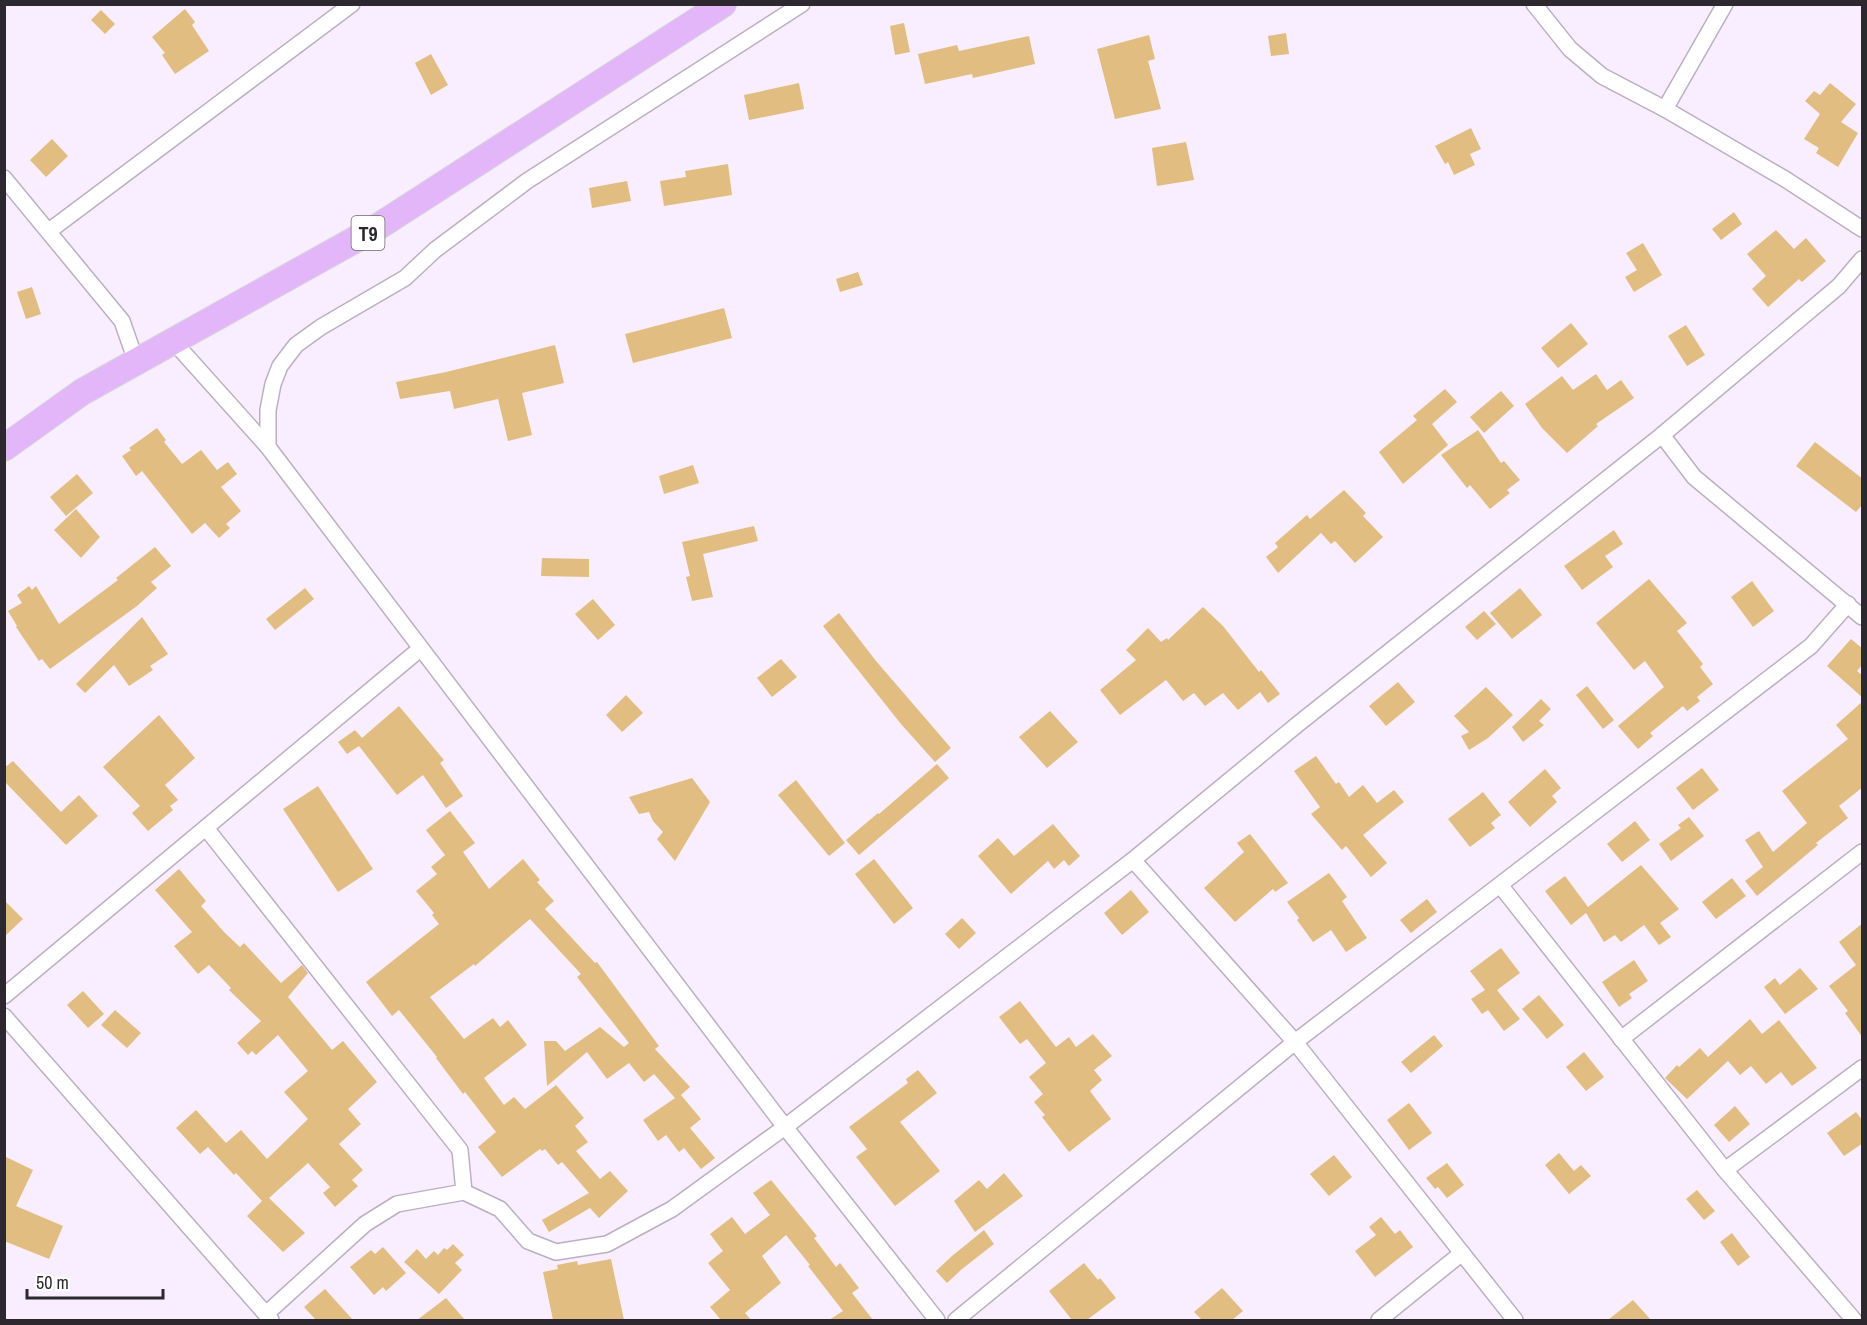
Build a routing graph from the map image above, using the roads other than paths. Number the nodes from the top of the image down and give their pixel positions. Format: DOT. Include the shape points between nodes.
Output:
graph roads {
  1 [pos="352,4"];
  2 [pos="723,4"];
  3 [pos="802,4"];
  4 [pos="1534,4"];
  5 [pos="1725,4"];
  6 [pos="1665,110"];
  7 [pos="4,178"];
  8 [pos="1863,229"];
  9 [pos="48,231"];
  10 [pos="1863,260"];
  11 [pos="173,340"];
  12 [pos="136,361"];
  13 [pos="1662,435"];
  14 [pos="267,447"];
  15 [pos="4,448"];
  16 [pos="1848,604"];
  17 [pos="1863,617"];
  18 [pos="420,649"];
  19 [pos="206,828"];
  20 [pos="1863,852"];
  21 [pos="1133,860"];
  22 [pos="1500,885"];
  23 [pos="4,996"];
  24 [pos="4,1016"];
  25 [pos="1621,1039"];
  26 [pos="1295,1042"];
  27 [pos="1863,1068"];
  28 [pos="785,1127"];
  29 [pos="1725,1170"];
  30 [pos="464,1192"];
  31 [pos="1462,1253"];
  32 [pos="268,1317"];
  33 [pos="937,1320"];
  34 [pos="956,1320"];
  35 [pos="1379,1320"];
  36 [pos="1515,1320"];
  37 [pos="1854,1320"];
  1 -- 9 [label="street"];
  2 -- 11 [label="highway, T9" via="376,228"];
  3 -- 14 [label="street" via="527,181 435,250 405,278 296,345 280,366 273,384"];
  4 -- 6 [label="street" via="1570,49 1602,76"];
  5 -- 6 [label="street"];
  6 -- 8 [label="street"];
  7 -- 9 [label="street"];
  9 -- 12 [label="street" via="122,321"];
  10 -- 13 [label="street" via="1839,286"];
  11 -- 12 [label="highway, T9"];
  11 -- 14 [label="street"];
  12 -- 15 [label="highway, T9" via="81,392"];
  13 -- 16 [label="street" via="1694,477"];
  13 -- 21 [label="street"];
  14 -- 18 [label="street"];
  16 -- 17 [label="street"];
  16 -- 22 [label="street" via="1811,646"];
  18 -- 19 [label="street"];
  18 -- 28 [label="street"];
  19 -- 23 [label="street"];
  19 -- 30 [label="street" via="460,1150"];
  20 -- 25 [label="street"];
  21 -- 26 [label="street"];
  21 -- 28 [label="street"];
  22 -- 25 [label="street"];
  22 -- 26 [label="street"];
  24 -- 32 [label="street"];
  25 -- 29 [label="street"];
  26 -- 31 [label="street"];
  26 -- 34 [label="street"];
  27 -- 29 [label="street"];
  28 -- 30 [label="street" via="672,1209 607,1244 556,1252 528,1241 500,1209"];
  28 -- 33 [label="street"];
  29 -- 37 [label="street"];
  30 -- 32 [label="street" via="397,1204 365,1224"];
  31 -- 35 [label="street"];
  31 -- 36 [label="street"];
}
